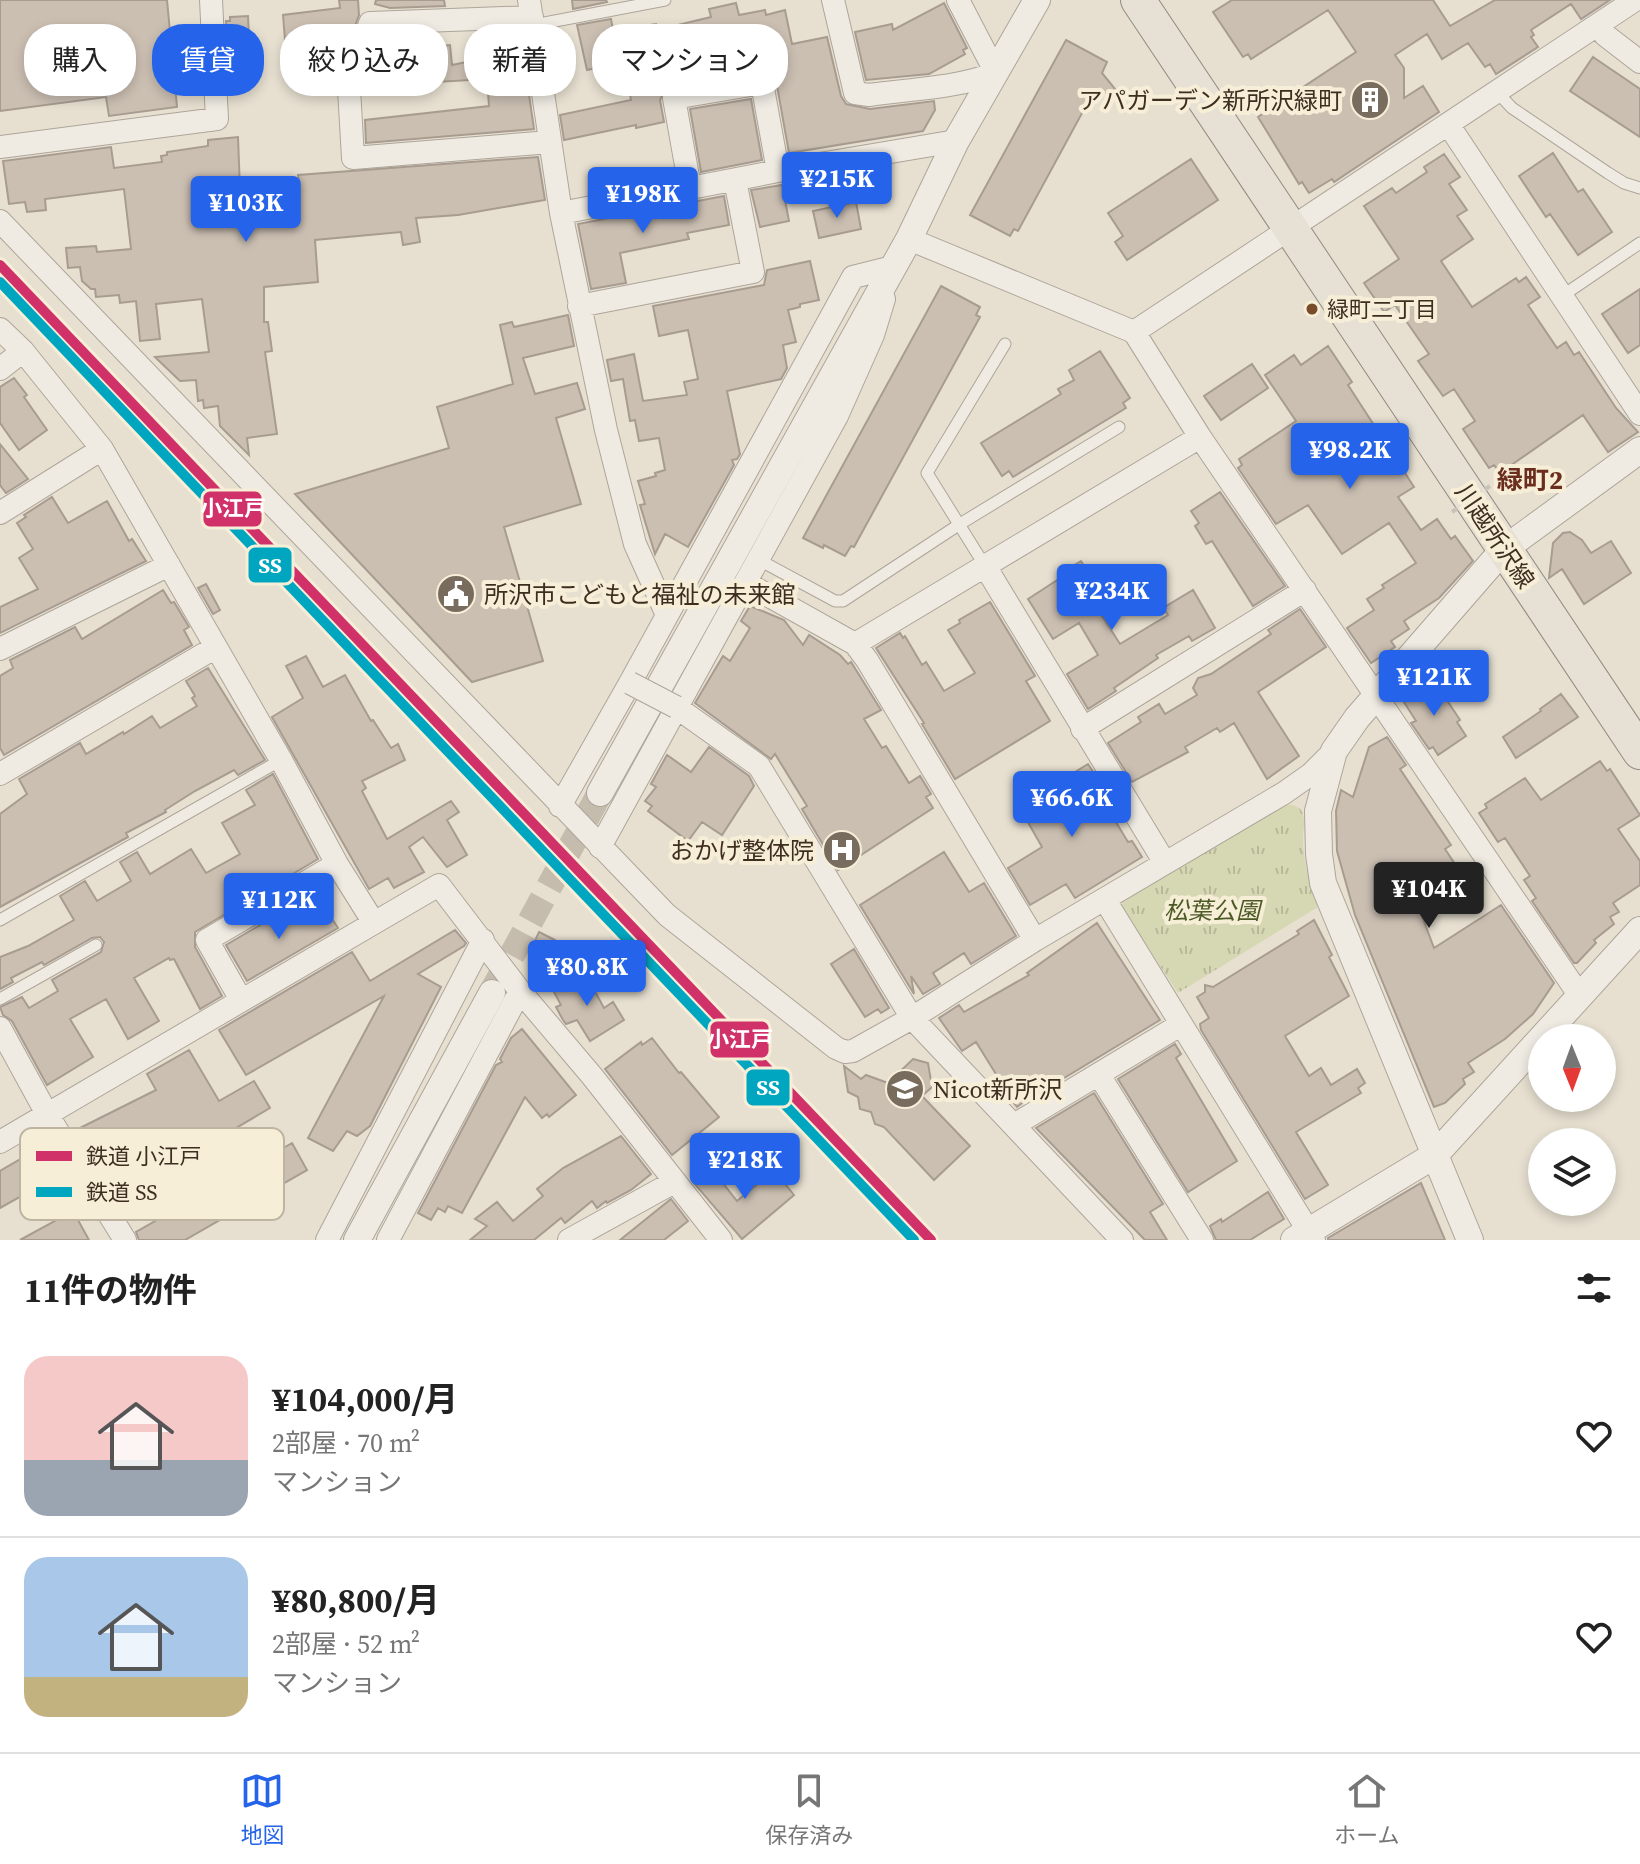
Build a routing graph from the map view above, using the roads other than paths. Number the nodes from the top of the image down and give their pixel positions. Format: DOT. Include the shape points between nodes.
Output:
graph roads {
  1 [pos="211,0"];
  2 [pos="665,0"];
  3 [pos="833,0"];
  4 [pos="958,0"];
  5 [pos="1037,0"];
  6 [pos="1138,0"];
  7 [pos="1635,0"];
  8 [pos="531,14"];
  9 [pos="1597,25"];
  10 [pos="1640,62"];
  11 [pos="996,73"];
  12 [pos="1497,92"];
  13 [pos="1448,124"];
  14 [pos="956,141"];
  15 [pos="550,142"];
  16 [pos="0,147"];
  17 [pos="778,171"];
  18 [pos="735,180"];
  19 [pos="690,188"];
  20 [pos="1640,188"];
  21 [pos="561,213"];
  22 [pos="0,221"];
  23 [pos="1291,229"];
  24 [pos="909,239"];
  25 [pos="1640,243"];
  26 [pos="893,267"];
  27 [pos="1562,296"];
  28 [pos="579,306"];
  29 [pos="0,329"];
  30 [pos="1134,332"];
  31 [pos="1005,344"];
  32 [pos="23,351"];
  33 [pos="0,369"];
  34 [pos="1640,414"];
  35 [pos="1119,427"];
  36 [pos="1200,437"];
  37 [pos="102,449"];
  38 [pos="1640,450"];
  39 [pos="0,513"];
  40 [pos="960,524"];
  41 [pos="1503,550"];
  42 [pos="759,560"];
  43 [pos="169,565"];
  44 [pos="985,566"];
  45 [pos="746,583"];
  46 [pos="1305,590"];
  47 [pos="667,615"];
  48 [pos="855,644"];
  49 [pos="216,647"];
  50 [pos="0,649"];
  51 [pos="630,683"];
  52 [pos="1376,694"];
  53 [pos="676,707"];
  54 [pos="1082,729"];
  55 [pos="1334,751"];
  56 [pos="1640,752"];
  57 [pos="281,760"];
  58 [pos="0,774"];
  59 [pos="600,793"];
  60 [pos="560,806"];
  61 [pos="600,847"];
  62 [pos="1165,863"];
  63 [pos="337,864"];
  64 [pos="1105,900"];
  65 [pos="0,920"];
  66 [pos="374,923"];
  67 [pos="1640,930"];
  68 [pos="483,940"];
  69 [pos="1035,940"];
  70 [pos="96,945"];
  71 [pos="520,991"];
  72 [pos="492,993"];
  73 [pos="1580,996"];
  74 [pos="0,999"];
  75 [pos="241,1000"];
  76 [pos="912,1018"];
  77 [pos="1180,1025"];
  78 [pos="4,1043"];
  79 [pos="1099,1075"];
  80 [pos="47,1114"];
  81 [pos="1014,1125"];
  82 [pos="24,1128"];
  83 [pos="56,1128"];
  84 [pos="20,1130"];
  85 [pos="0,1142"];
  86 [pos="1435,1155"];
  87 [pos="674,1182"];
  88 [pos="113,1220"];
  89 [pos="1305,1237"];
  90 [pos="125,1240"];
  91 [pos="327,1240"];
  92 [pos="357,1240"];
  93 [pos="388,1240"];
  94 [pos="569,1240"];
  95 [pos="721,1240"];
  96 [pos="1122,1240"];
  97 [pos="1202,1240"];
  98 [pos="1470,1240"];
  1 -- 16 [label="street" via="217,119"];
  2 -- 8 [label="lane"];
  3 -- 11 [label="street" via="855,93 968,83"];
  4 -- 11 [label="street"];
  5 -- 11 [label="street"];
  6 -- 23 [label="main road, 川越所沢線"];
  7 -- 9 [label="street"];
  8 -- 15 [label="street"];
  8 -- 15 [label="street" via="370,23 349,89 353,158"];
  9 -- 10 [label="street"];
  9 -- 12 [label="street"];
  11 -- 14 [label="street"];
  12 -- 13 [label="street"];
  12 -- 20 [label="lane" via="1512,108 1608,173"];
  13 -- 23 [label="street"];
  13 -- 27 [label="street"];
  14 -- 17 [label="street"];
  14 -- 24 [label="street"];
  15 -- 21 [label="street"];
  17 -- 18 [label="street"];
  17 -- 19 [label="street" via="762,83 674,98"];
  18 -- 19 [label="street"];
  18 -- 28 [label="street" via="753,272"];
  19 -- 21 [label="street"];
  21 -- 28 [label="street"];
  22 -- 60 [label="street"];
  23 -- 30 [label="street"];
  23 -- 41 [label="main road, 川越所沢線"];
  24 -- 26 [label="street"];
  24 -- 30 [label="street"];
  25 -- 27 [label="lane"];
  26 -- 42 [label="street" via="873,335 837,416"];
  26 -- 47 [label="street" via="853,277"];
  26 -- 59 [label="street"];
  27 -- 34 [label="street"];
  28 -- 47 [label="street" via="626,516"];
  29 -- 32 [label="street"];
  30 -- 36 [label="street"];
  31 -- 40 [label="lane" via="927,473"];
  32 -- 33 [label="street"];
  32 -- 37 [label="street"];
  35 -- 40 [label="lane"];
  36 -- 44 [label="street"];
  36 -- 46 [label="street"];
  37 -- 39 [label="street"];
  37 -- 43 [label="street"];
  38 -- 41 [label="street"];
  40 -- 42 [label="lane" via="843,601"];
  40 -- 44 [label="lane"];
  41 -- 52 [label="street"];
  41 -- 56 [label="main road, 川越所沢線"];
  42 -- 45 [label="street"];
  43 -- 49 [label="street"];
  43 -- 50 [label="street"];
  44 -- 48 [label="street"];
  44 -- 54 [label="street"];
  45 -- 48 [label="street"];
  45 -- 53 [label="street"];
  46 -- 52 [label="street"];
  46 -- 54 [label="street"];
  47 -- 51 [label="street"];
  48 -- 69 [label="street"];
  49 -- 57 [label="street"];
  49 -- 58 [label="street"];
  51 -- 53 [label="street, bridge"];
  51 -- 60 [label="street"];
  52 -- 55 [label="street"];
  52 -- 73 [label="street"];
  53 -- 61 [label="street"];
  53 -- 76 [label="street" via="759,766"];
  54 -- 62 [label="street"];
  55 -- 62 [label="street" via="1284,793"];
  55 -- 86 [label="street" via="1318,811 1320,870"];
  57 -- 63 [label="street"];
  57 -- 65 [label="lane"];
  60 -- 61 [label="street"];
  61 -- 76 [label="street" via="667,915 836,1048 853,1051"];
  62 -- 64 [label="street"];
  63 -- 66 [label="street"];
  63 -- 75 [label="street" via="207,940"];
  64 -- 69 [label="street"];
  64 -- 77 [label="street"];
  66 -- 68 [label="street" via="439,885"];
  66 -- 75 [label="street"];
  67 -- 73 [label="street"];
  68 -- 71 [label="street"];
  68 -- 91 [label="street"];
  69 -- 76 [label="street"];
  70 -- 74 [label="lane"];
  71 -- 87 [label="street"];
  71 -- 93 [label="street"];
  72 -- 92 [label="street"];
  73 -- 86 [label="street"];
  75 -- 80 [label="street"];
  76 -- 81 [label="street"];
  77 -- 79 [label="street"];
  77 -- 89 [label="street"];
  78 -- 80 [label="street"];
  79 -- 81 [label="street"];
  79 -- 97 [label="street"];
  80 -- 82 [label="street"];
  80 -- 83 [label="street"];
  81 -- 96 [label="street"];
  84 -- 85 [label="street"];
  86 -- 89 [label="street"];
  86 -- 98 [label="street"];
  87 -- 94 [label="street"];
  87 -- 95 [label="street"];
  88 -- 90 [label="street"];
}
